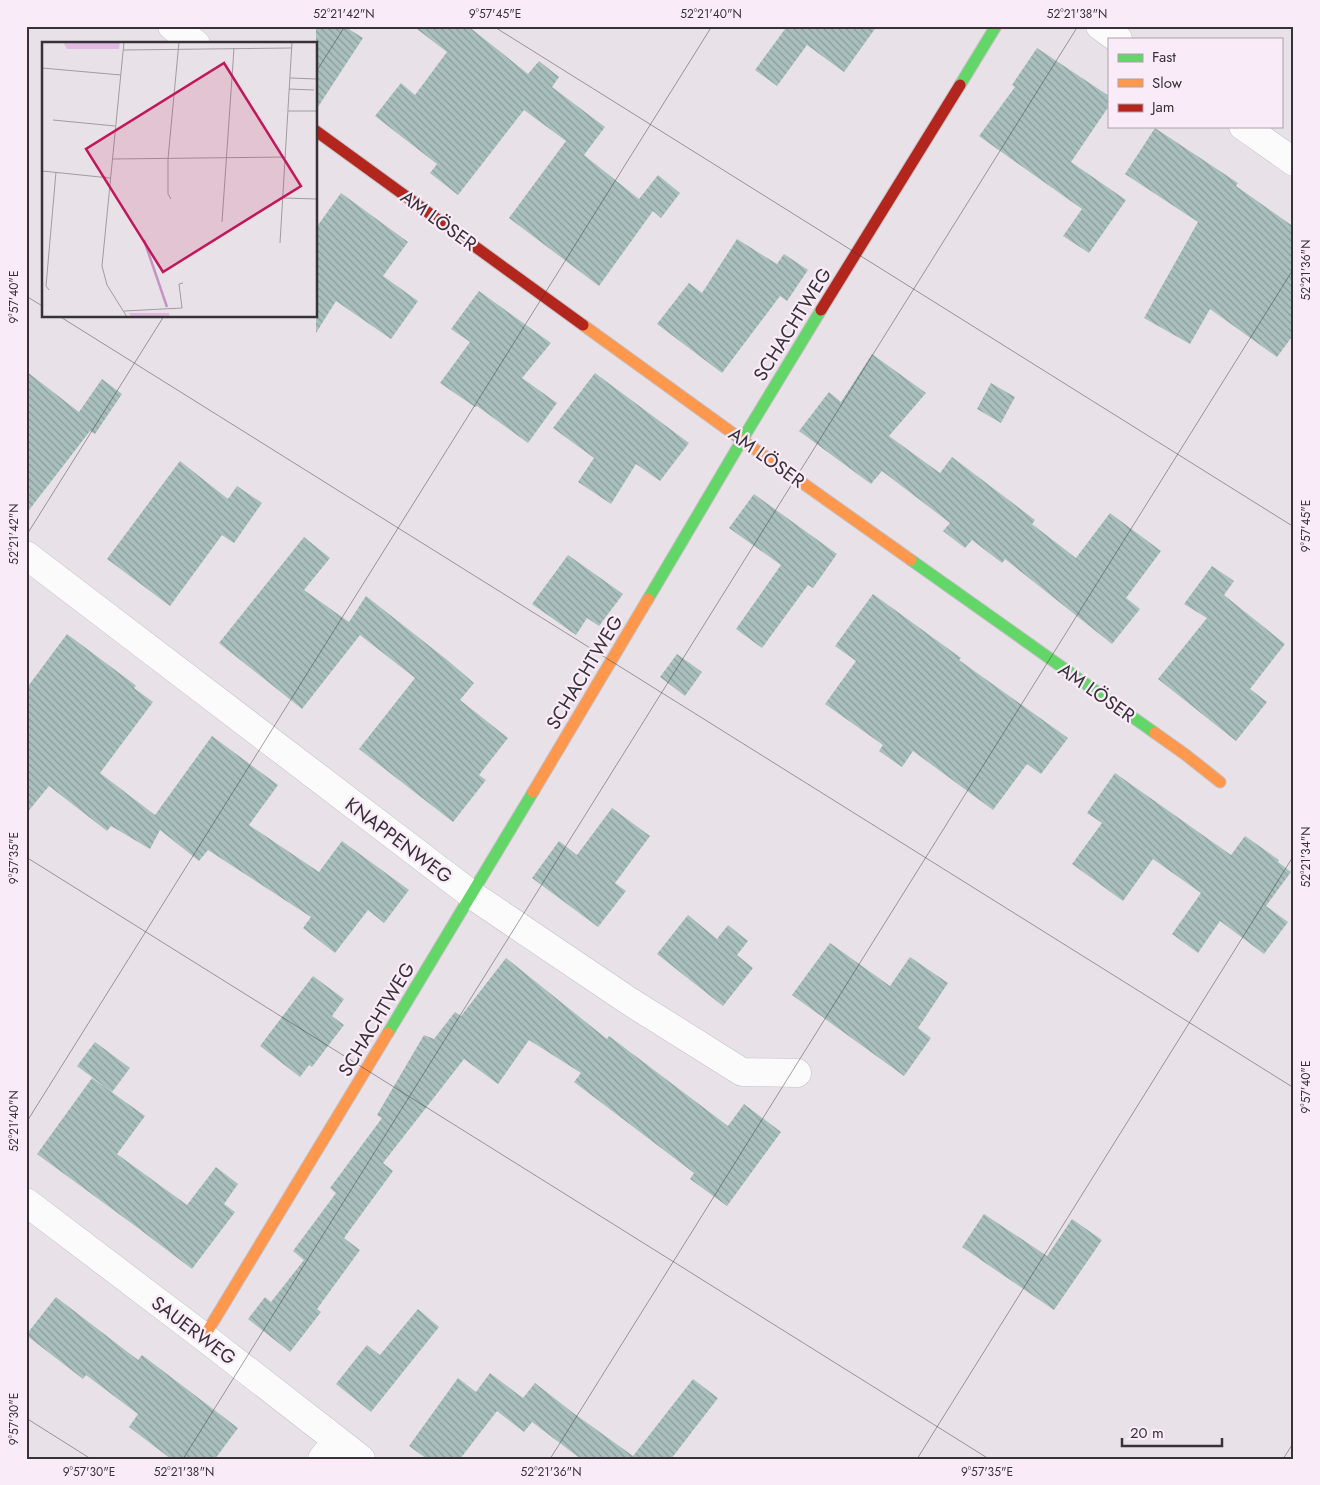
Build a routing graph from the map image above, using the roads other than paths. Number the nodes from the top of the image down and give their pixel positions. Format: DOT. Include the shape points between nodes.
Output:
graph roads {
  1 [pos="172,26"];
  2 [pos="996,26"];
  3 [pos="1100,26"];
  4 [pos="1117,38"];
  5 [pos="193,42"];
  6 [pos="1246,128"];
  7 [pos="318,132"];
  8 [pos="1294,162"];
  9 [pos="742,440"];
  10 [pos="26,555"];
  11 [pos="1220,782"];
  12 [pos="472,895"];
  13 [pos="797,1073"];
  14 [pos="26,1202"];
  15 [pos="204,1337"];
  16 [pos="329,1449"];
  17 [pos="361,1459"];
  1 -- 5 [label="street"];
  2 -- 9 [label="street, SCHACHTWEG"];
  3 -- 4 [label="street"];
  6 -- 8 [label="street"];
  7 -- 9 [label="street, AM LÖSER"];
  9 -- 11 [label="street, AM LÖSER"];
  9 -- 12 [label="street, SCHACHTWEG"];
  10 -- 12 [label="street, KNAPPENWEG"];
  12 -- 13 [label="street, KNAPPENWEG" via="629,1001 742,1072"];
  12 -- 15 [label="street, SCHACHTWEG"];
  14 -- 15 [label="street, SAUERWEG"];
  15 -- 16 [label="street, SAUERWEG"];
  16 -- 17 [label="street, SAUERWEG"];
}
